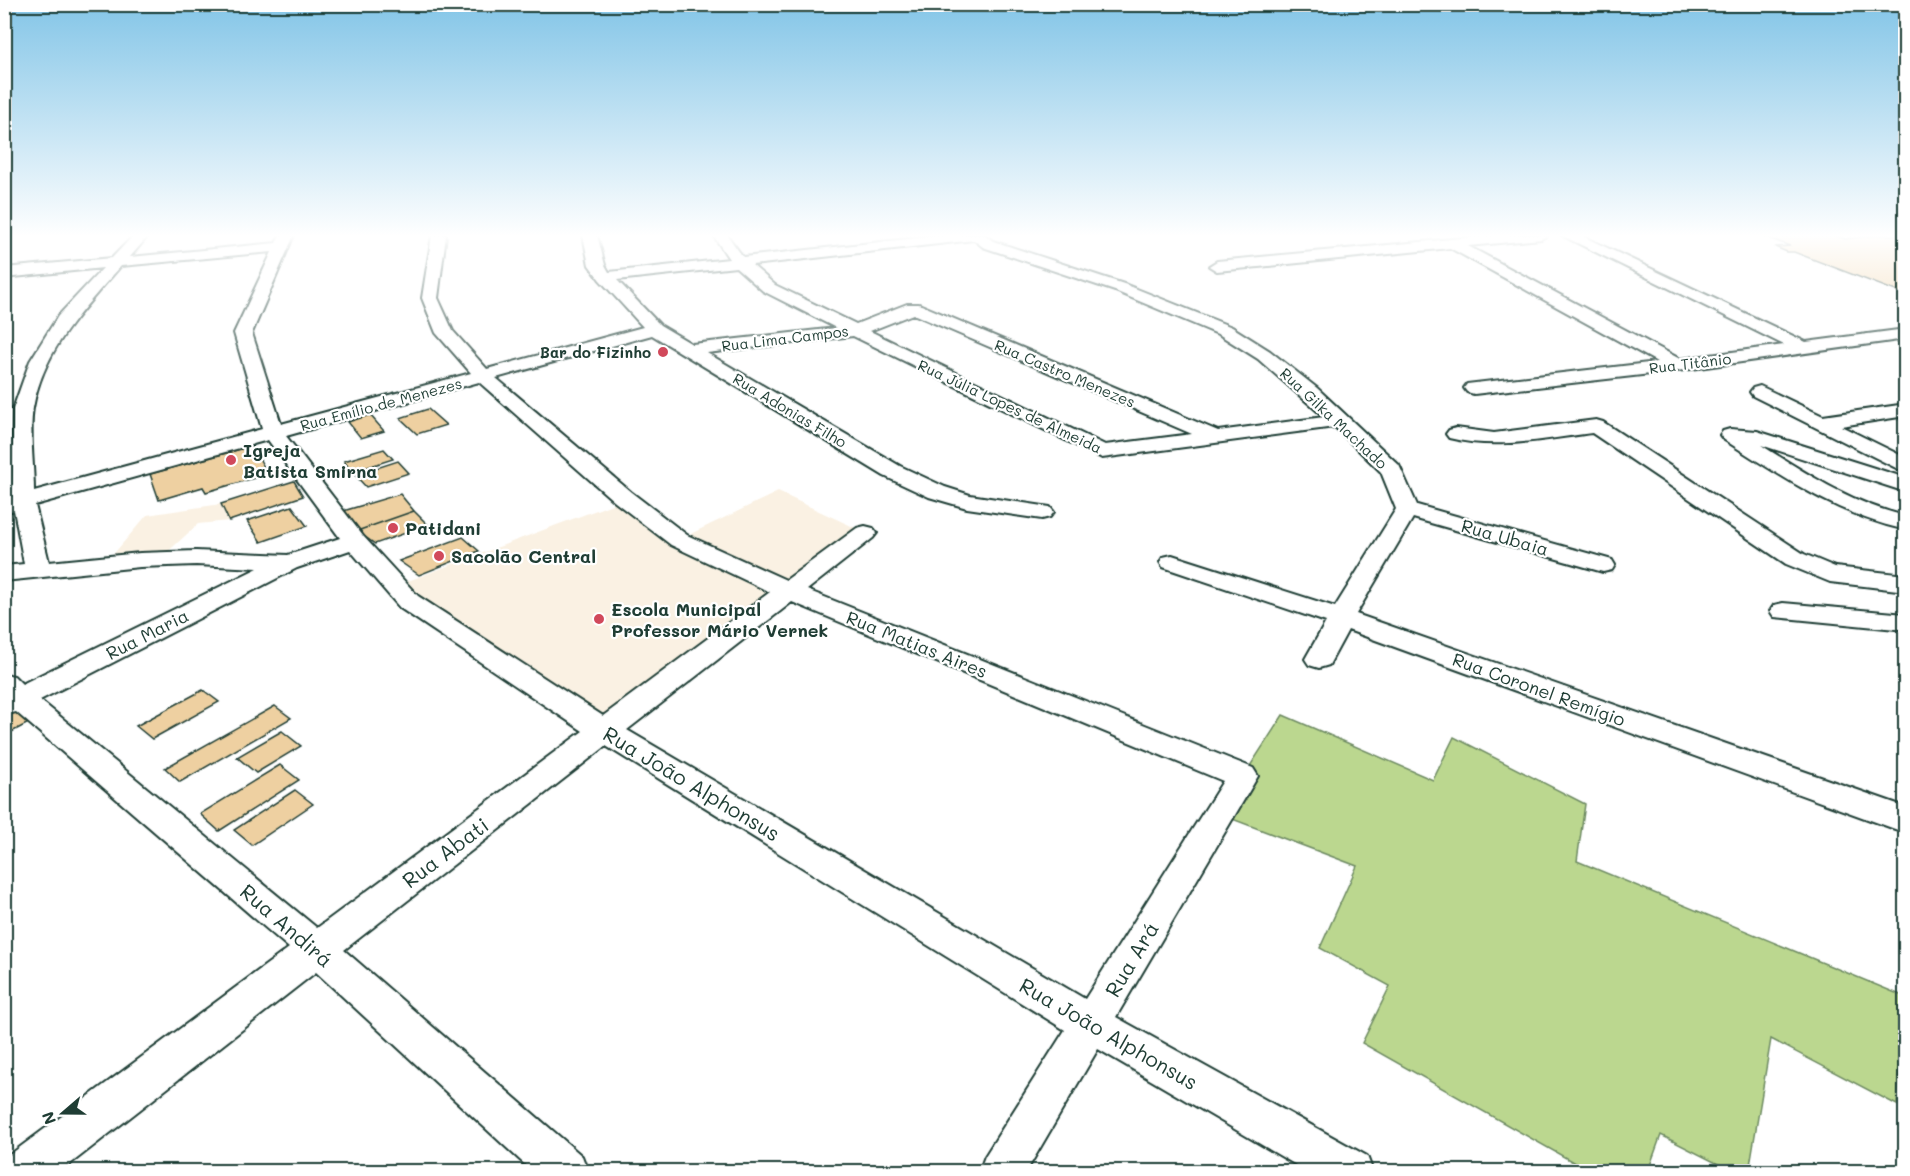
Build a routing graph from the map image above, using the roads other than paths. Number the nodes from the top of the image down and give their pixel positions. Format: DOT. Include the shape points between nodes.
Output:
graph roads {
  1 [pos="93,290"];
  2 [pos="262,290"];
  3 [pos="431,290"];
  4 [pos="617,290"];
  5 [pos="774,290"];
  6 [pos="1126,290"];
  7 [pos="1538,290"];
  8 [pos="1683,290"];
  9 [pos="914,309"];
  10 [pos="654,329"];
  11 [pos="854,331"];
  12 [pos="1905,334"];
  13 [pos="1804,348"];
  14 [pos="690,350"];
  15 [pos="1677,365"];
  16 [pos="484,377"];
  17 [pos="1473,388"];
  18 [pos="1760,392"];
  19 [pos="1905,410"];
  20 [pos="1338,421"];
  21 [pos="1819,423"];
  22 [pos="273,433"];
  23 [pos="1456,434"];
  24 [pos="1216,437"];
  25 [pos="1905,467"];
  26 [pos="1905,485"];
  27 [pos="14,504"];
  28 [pos="1407,509"];
  29 [pos="1042,512"];
  30 [pos="1905,523"];
  31 [pos="865,533"];
  32 [pos="356,540"];
  33 [pos="290,562"];
  34 [pos="1172,562"];
  35 [pos="1603,565"];
  36 [pos="38,570"];
  37 [pos="4,574"];
  38 [pos="1905,583"];
  39 [pos="788,591"];
  40 [pos="1783,611"];
  41 [pos="1341,618"];
  42 [pos="1905,622"];
  43 [pos="1319,659"];
  44 [pos="9,696"];
  45 [pos="605,731"];
  46 [pos="1242,776"];
  47 [pos="1905,820"];
  48 [pos="316,949"];
  49 [pos="1091,1024"];
  50 [pos="24,1172"];
  51 [pos="566,1172"];
  52 [pos="1001,1172"];
  53 [pos="1351,1172"];
  1 -- 27 [label="street" via="64,320 39,361 23,410"];
  2 -- 22 [label="street, Rua João Alphonsus" via="243,333"];
  3 -- 16 [label="street, Rua Matias Aires" via="430,298 445,333"];
  4 -- 10 [label="street, Rua Adonias Filho"];
  5 -- 11 [label="street, Rua Júlia Lopes de Almeida"];
  6 -- 20 [label="street, Rua Gilka Machado" via="1226,331 1274,362"];
  7 -- 15 [label="street"];
  8 -- 13 [label="street"];
  9 -- 11 [label="street, Rua Lima Campos"];
  9 -- 24 [label="street, Rua Castro Menezes"];
  10 -- 14 [label="street, Rua Adonias Filho"];
  10 -- 16 [label="street, Rua Emílio de Menezes"];
  11 -- 14 [label="street, Rua Lima Campos"];
  11 -- 24 [label="street, Rua Júlia Lopes de Almeida" via="1102,452"];
  12 -- 13 [label="street, Rua Titânio"];
  13 -- 15 [label="street, Rua Titânio"];
  14 -- 29 [label="street, Rua Adonias Filho" via="892,471 937,492 967,501"];
  15 -- 17 [label="street, Rua Titânio"];
  16 -- 22 [label="street, Rua Emílio de Menezes"];
  16 -- 39 [label="street, Rua Matias Aires" via="679,540"];
  18 -- 21 [label="street"];
  19 -- 21 [label="street"];
  20 -- 24 [label="street, Rua Júlia Lopes de Almeida"];
  20 -- 28 [label="street, Rua Gilka Machado" via="1391,470"];
  21 -- 25 [label="street"];
  22 -- 27 [label="street, Rua Emílio de Menezes"];
  22 -- 32 [label="street, Rua João Alphonsus"];
  23 -- 38 [label="street" via="1494,439 1596,426 1795,559 1830,574"];
  26 -- 30 [label="street" via="1750,435 1730,435 1840,501 1885,520"];
  27 -- 36 [label="street"];
  28 -- 35 [label="street, Rua Ubaia"];
  28 -- 41 [label="street"];
  31 -- 39 [label="street, Rua Abati"];
  32 -- 33 [label="street"];
  32 -- 45 [label="street, Rua João Alphonsus" via="409,602"];
  33 -- 36 [label="street" via="196,558"];
  33 -- 44 [label="street, Rua Maria"];
  34 -- 41 [label="street, Rua Coronel Remígio"];
  36 -- 37 [label="street"];
  39 -- 45 [label="street, Rua Abati"];
  39 -- 46 [label="street, Rua Matias Aires"];
  40 -- 42 [label="street"];
  41 -- 43 [label="street"];
  41 -- 47 [label="street, Rua Coronel Remígio"];
  44 -- 48 [label="street, Rua Andirá"];
  45 -- 48 [label="street, Rua Abati"];
  45 -- 49 [label="street, Rua João Alphonsus"];
  46 -- 49 [label="street, Rua Ará"];
  48 -- 50 [label="street, Rua Abati"];
  48 -- 51 [label="street, Rua Andirá"];
  49 -- 52 [label="street, Rua Ará"];
  49 -- 53 [label="street, Rua João Alphonsus"];
}
